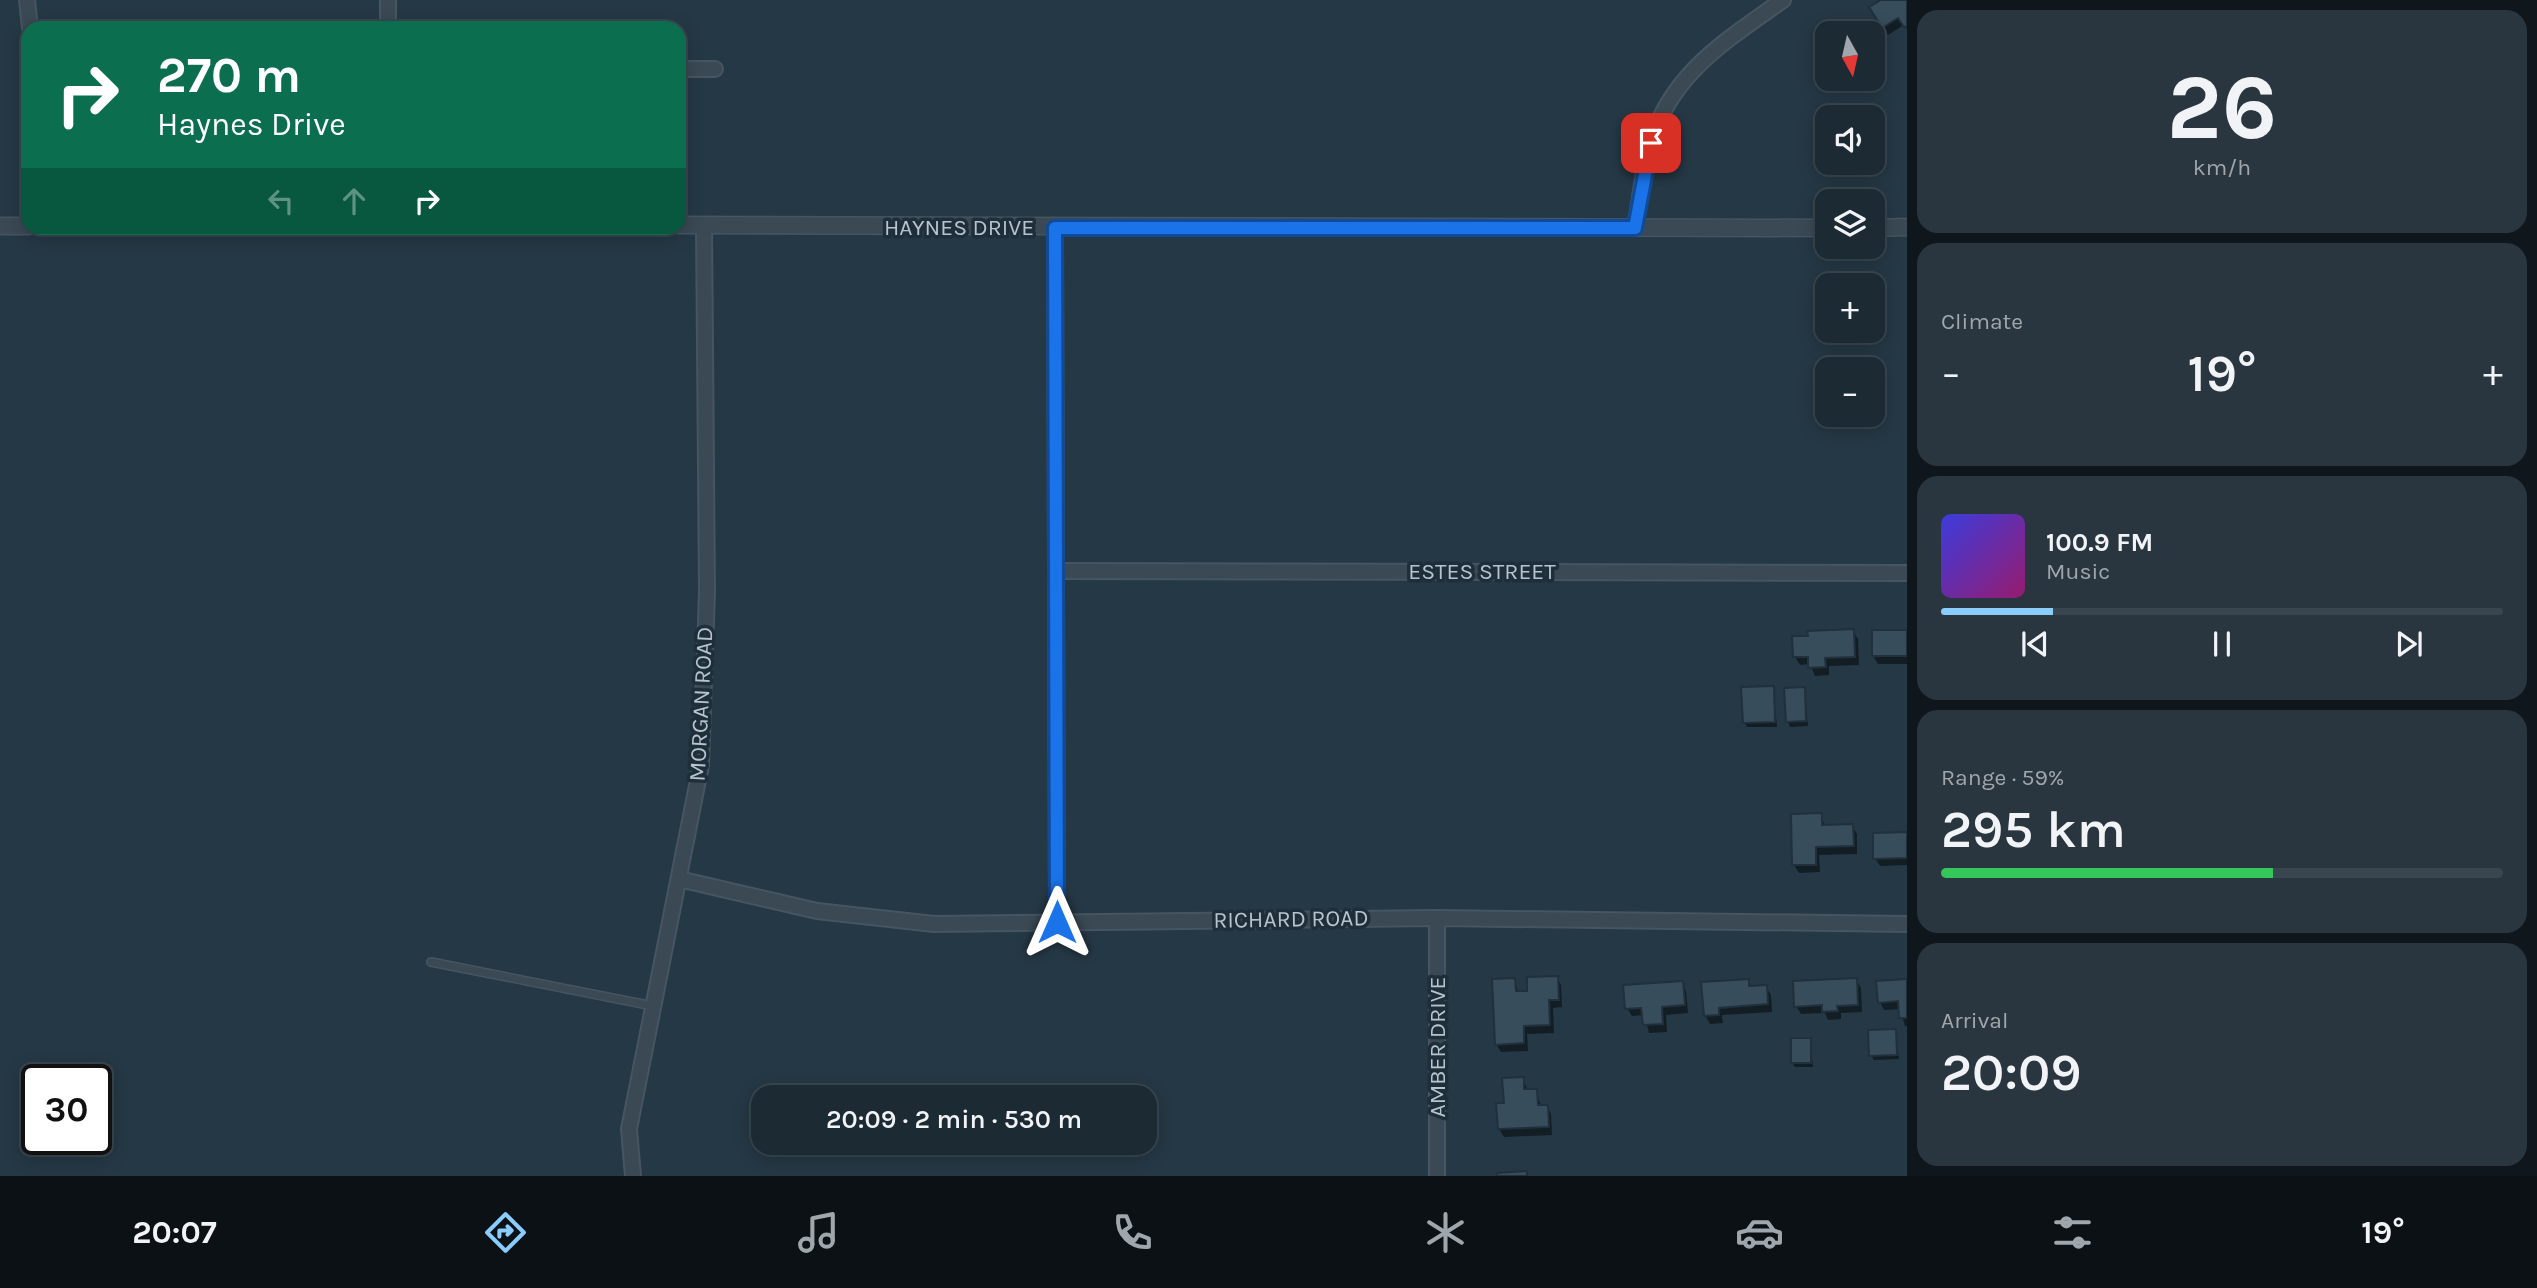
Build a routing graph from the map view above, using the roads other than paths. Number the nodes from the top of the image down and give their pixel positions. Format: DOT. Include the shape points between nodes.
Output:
graph roads {
  1 [pos="27,0"];
  2 [pos="388,0"];
  3 [pos="1783,0"];
  4 [pos="29,21"];
  5 [pos="388,21"];
  6 [pos="686,69"];
  7 [pos="715,69"];
  8 [pos="705,225"];
  9 [pos="0,226"];
  10 [pos="21,226"];
  11 [pos="686,226"];
  12 [pos="1055,228"];
  13 [pos="1635,228"];
  14 [pos="1815,228"];
  15 [pos="1885,228"];
  16 [pos="1907,228"];
  17 [pos="1056,571"];
  18 [pos="1907,573"];
  19 [pos="680,879"];
  20 [pos="1437,918"];
  21 [pos="1057,922"];
  22 [pos="1907,924"];
  23 [pos="431,962"];
  24 [pos="654,1006"];
  25 [pos="633,1176"];
  26 [pos="1437,1176"];
  1 -- 4 [label="street"];
  2 -- 5 [label="street"];
  3 -- 13 [label="street" via="1688,72 1664,107 1651,143"];
  6 -- 7 [label="street"];
  8 -- 11 [label="street, HAYNES DRIVE"];
  8 -- 12 [label="street, HAYNES DRIVE"];
  8 -- 19 [label="street, MORGAN ROAD" via="707,592 701,765"];
  9 -- 10 [label="street"];
  12 -- 13 [label="street, HAYNES DRIVE"];
  12 -- 17 [label="street"];
  13 -- 14 [label="street, HAYNES DRIVE"];
  15 -- 16 [label="street"];
  17 -- 18 [label="street, ESTES STREET"];
  17 -- 21 [label="street"];
  19 -- 21 [label="street, RICHARD ROAD" via="817,911 878,919 934,924"];
  19 -- 24 [label="street, MORGAN ROAD"];
  20 -- 21 [label="street, RICHARD ROAD"];
  20 -- 22 [label="street, RICHARD ROAD"];
  20 -- 26 [label="street, AMBER DRIVE"];
  23 -- 24 [label="lane"];
  24 -- 25 [label="street, MORGAN ROAD" via="629,1129"];
}
